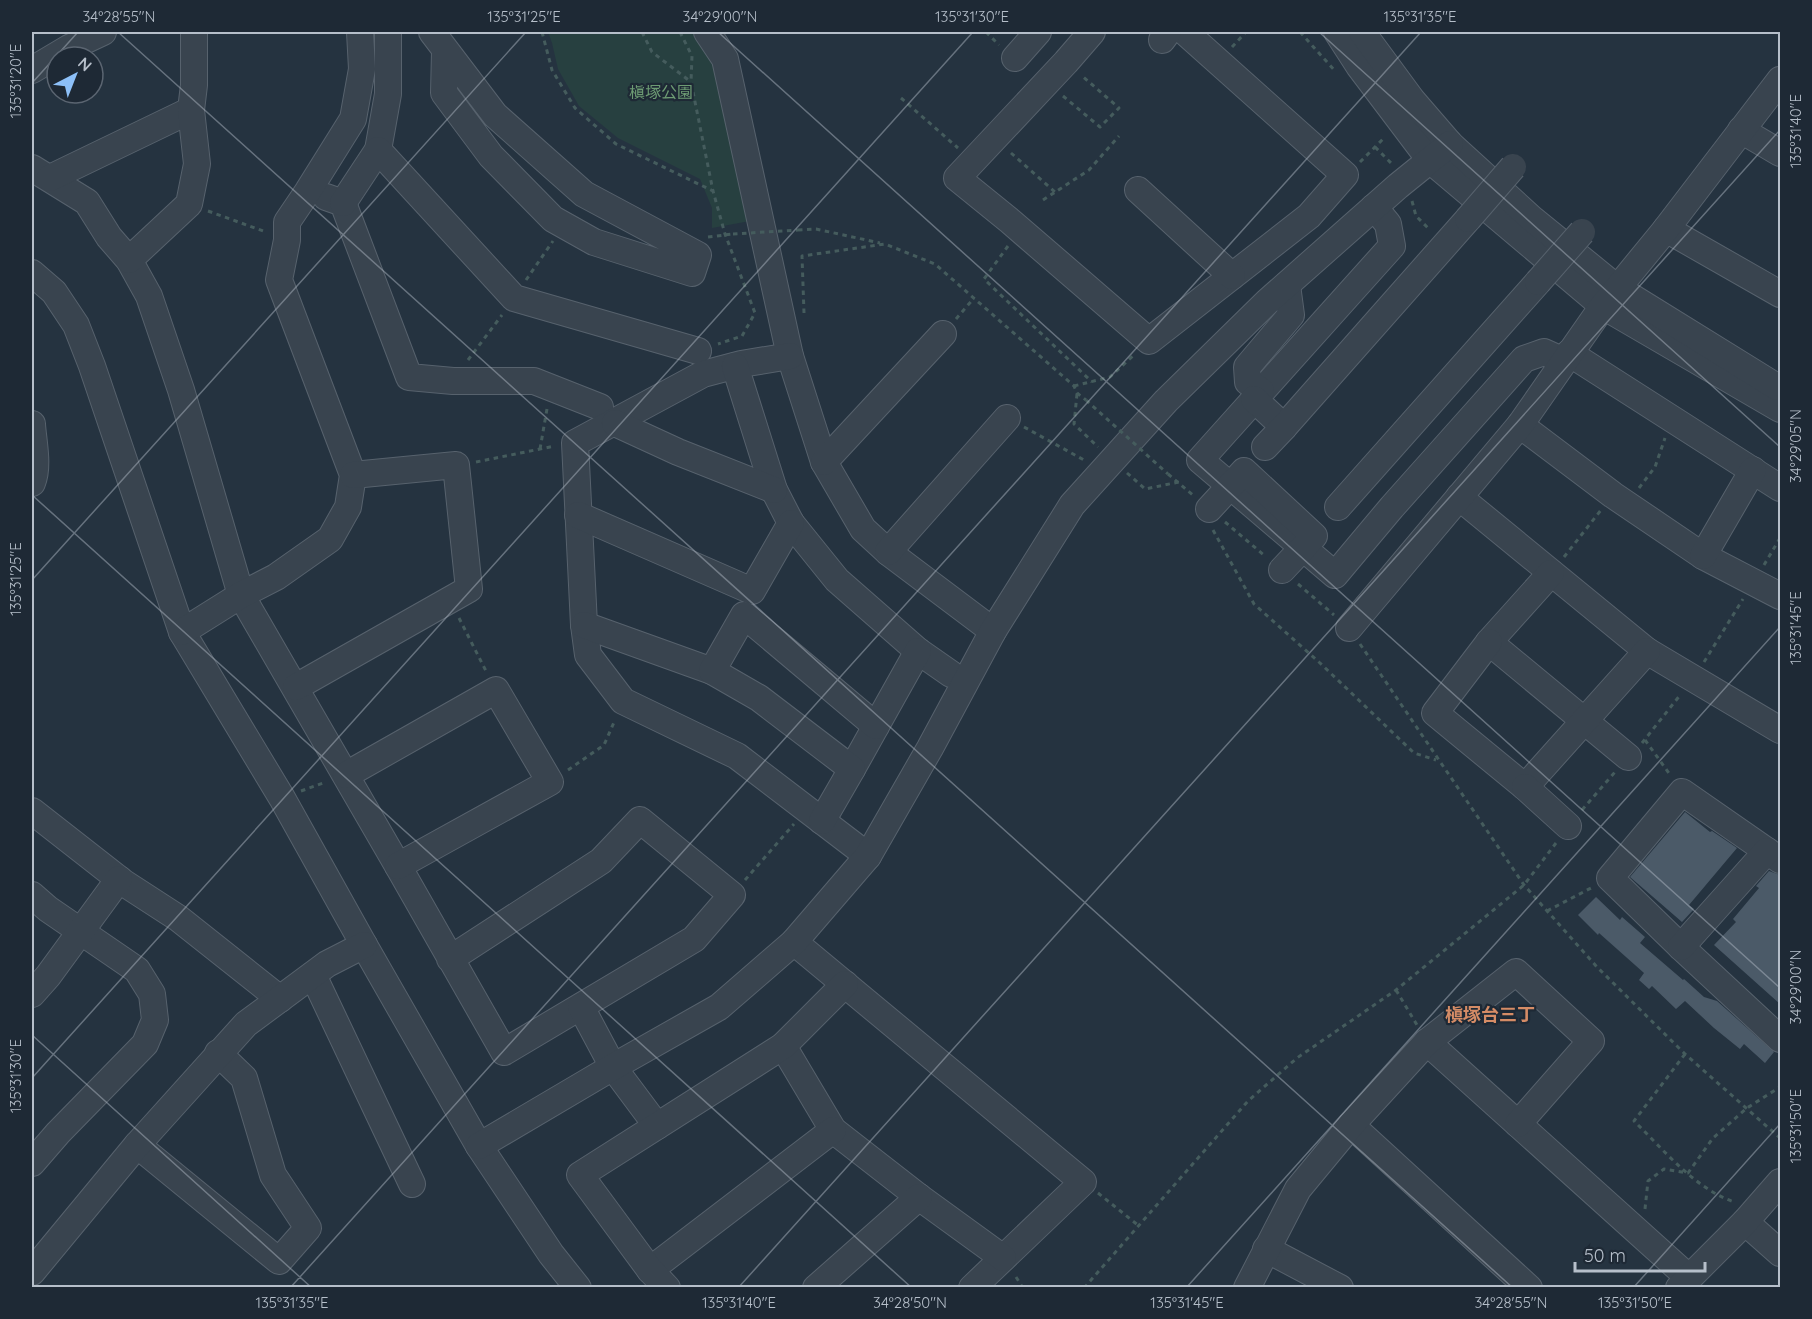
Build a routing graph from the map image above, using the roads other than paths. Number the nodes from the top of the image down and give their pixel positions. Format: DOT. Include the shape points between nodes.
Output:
graph roads {
  1 [pos="103,32"];
  2 [pos="194,32"];
  3 [pos="360,32"];
  4 [pos="388,32"];
  5 [pos="706,32"];
  6 [pos="1038,32"];
  7 [pos="1092,32"];
  8 [pos="1337,32"];
  9 [pos="1362,32"];
  10 [pos="1171,34"];
  11 [pos="438,41"];
  12 [pos="1015,58"];
  13 [pos="32,70"];
  14 [pos="1780,80"];
  15 [pos="191,110"];
  16 [pos="1741,130"];
  17 [pos="1450,144"];
  18 [pos="378,150"];
  19 [pos="1780,153"];
  20 [pos="1430,160"];
  21 [pos="1513,167"];
  22 [pos="41,173"];
  23 [pos="1138,190"];
  24 [pos="308,191"];
  25 [pos="342,203"];
  26 [pos="1374,207"];
  27 [pos="1666,229"];
  28 [pos="1582,232"];
  29 [pos="129,260"];
  30 [pos="32,273"];
  31 [pos="1232,276"];
  32 [pos="1287,285"];
  33 [pos="1780,294"];
  34 [pos="1610,297"];
  35 [pos="943,334"];
  36 [pos="698,351"];
  37 [pos="790,356"];
  38 [pos="1567,357"];
  39 [pos="735,366"];
  40 [pos="1780,389"];
  41 [pos="1257,395"];
  42 [pos="1780,409"];
  43 [pos="608,415"];
  44 [pos="1007,418"];
  45 [pos="32,424"];
  46 [pos="1520,425"];
  47 [pos="1284,427"];
  48 [pos="1265,447"];
  49 [pos="825,462"];
  50 [pos="1753,470"];
  51 [pos="353,475"];
  52 [pos="32,483"];
  53 [pos="1230,486"];
  54 [pos="1355,488"];
  55 [pos="1780,488"];
  56 [pos="774,490"];
  57 [pos="1459,497"];
  58 [pos="1338,507"];
  59 [pos="1211,510"];
  60 [pos="1389,512"];
  61 [pos="578,515"];
  62 [pos="792,523"];
  63 [pos="1425,537"];
  64 [pos="1303,548"];
  65 [pos="888,552"];
  66 [pos="1703,556"];
  67 [pos="1282,570"];
  68 [pos="1551,573"];
  69 [pos="752,591"];
  70 [pos="241,595"];
  71 [pos="1780,596"];
  72 [pos="744,615"];
  73 [pos="584,624"];
  74 [pos="1349,628"];
  75 [pos="993,631"];
  76 [pos="182,632"];
  77 [pos="1490,642"];
  78 [pos="918,651"];
  79 [pos="1647,651"];
  80 [pos="712,671"];
  81 [pos="951,674"];
  82 [pos="296,687"];
  83 [pos="1585,720"];
  84 [pos="876,726"];
  85 [pos="1780,730"];
  86 [pos="1637,748"];
  87 [pos="852,769"];
  88 [pos="346,775"];
  89 [pos="1525,787"];
  90 [pos="32,811"];
  91 [pos="814,816"];
  92 [pos="1568,826"];
  93 [pos="1774,855"];
  94 [pos="868,856"];
  95 [pos="398,866"];
  96 [pos="119,879"];
  97 [pos="32,895"];
  98 [pos="81,932"];
  99 [pos="794,942"];
  100 [pos="364,945"];
  101 [pos="1681,947"];
  102 [pos="450,959"];
  103 [pos="313,975"];
  104 [pos="845,984"];
  105 [pos="32,994"];
  106 [pos="280,999"];
  107 [pos="581,1007"];
  108 [pos="1777,1028"];
  109 [pos="1427,1042"];
  110 [pos="783,1046"];
  111 [pos="218,1053"];
  112 [pos="613,1067"];
  113 [pos="1518,1124"];
  114 [pos="1351,1125"];
  115 [pos="657,1126"];
  116 [pos="833,1130"];
  117 [pos="137,1145"];
  118 [pos="479,1146"];
  119 [pos="32,1163"];
  120 [pos="1780,1182"];
  121 [pos="412,1184"];
  122 [pos="919,1197"];
  123 [pos="1750,1216"];
  124 [pos="1266,1249"];
  125 [pos="1780,1253"];
  126 [pos="1003,1258"];
  127 [pos="32,1272"];
  128 [pos="658,1279"];
  129 [pos="1684,1282"];
  130 [pos="1525,1286"];
  131 [pos="578,1287"];
  132 [pos="816,1287"];
  133 [pos="972,1287"];
  134 [pos="1247,1287"];
  135 [pos="1340,1287"];
  1 -- 13 [label="street"];
  2 -- 15 [label="street"];
  3 -- 24 [label="street" via="362,69 353,119"];
  4 -- 18 [label="street" via="388,94"];
  5 -- 37 [label="street" via="725,59"];
  6 -- 12 [label="street"];
  7 -- 31 [label="street" via="957,178 1149,341"];
  8 -- 20 [label="street"];
  9 -- 17 [label="street"];
  10 -- 31 [label="street" via="1345,175 1309,216"];
  11 -- 11 [label="street" via="444,93 491,156 554,219 594,242 692,273 698,255 584,195 495,115"];
  14 -- 16 [label="street"];
  15 -- 22 [label="street"];
  15 -- 29 [label="street" via="197,164 189,204"];
  16 -- 19 [label="street"];
  16 -- 27 [label="street"];
  17 -- 20 [label="street"];
  17 -- 34 [label="street"];
  18 -- 25 [label="street"];
  18 -- 36 [label="street" via="514,298"];
  20 -- 26 [label="street"];
  20 -- 34 [label="street"];
  21 -- 47 [label="street, bridge" via="1468,219 1427,252"];
  22 -- 29 [label="street" via="87,202"];
  23 -- 31 [label="street"];
  24 -- 25 [label="street"];
  24 -- 51 [label="street" via="286,222 287,240 279,280"];
  25 -- 43 [label="street" via="409,377 534,381"];
  26 -- 32 [label="street"];
  26 -- 41 [label="street" via="1388,224 1392,246"];
  27 -- 33 [label="street"];
  27 -- 34 [label="street"];
  28 -- 54 [label="street, bridge"];
  29 -- 70 [label="street" via="149,296 181,390"];
  30 -- 76 [label="street" via="54,292 76,325"];
  32 -- 41 [label="street" via="1291,315 1247,367 1248,382"];
  32 -- 75 [label="street" via="1166,401 1072,505"];
  34 -- 38 [label="street"];
  34 -- 40 [label="street"];
  34 -- 42 [label="street"];
  35 -- 49 [label="street"];
  37 -- 39 [label="street"];
  37 -- 49 [label="street"];
  38 -- 46 [label="street"];
  38 -- 50 [label="street"];
  38 -- 60 [label="street" via="1544,352 1524,358"];
  39 -- 43 [label="street" via="703,374"];
  39 -- 56 [label="street"];
  41 -- 47 [label="street"];
  41 -- 53 [label="street" via="1200,460"];
  43 -- 56 [label="street" via="678,452"];
  43 -- 61 [label="street" via="575,443"];
  44 -- 65 [label="street"];
  45 -- 52 [label="street"];
  46 -- 57 [label="street"];
  46 -- 66 [label="street"];
  47 -- 48 [label="street"];
  49 -- 65 [label="street" via="862,529"];
  50 -- 55 [label="street"];
  50 -- 66 [label="street"];
  51 -- 70 [label="street" via="348,507 330,539 276,577"];
  51 -- 82 [label="street" via="456,465 469,589"];
  53 -- 59 [label="street"];
  53 -- 64 [label="street"];
  54 -- 58 [label="street"];
  54 -- 60 [label="street"];
  56 -- 62 [label="street"];
  57 -- 63 [label="street"];
  57 -- 68 [label="street"];
  60 -- 63 [label="street"];
  60 -- 64 [label="street" via="1335,575"];
  61 -- 69 [label="street"];
  61 -- 73 [label="street"];
  62 -- 69 [label="street"];
  62 -- 78 [label="street" via="837,580"];
  63 -- 74 [label="street"];
  64 -- 67 [label="street"];
  65 -- 75 [label="street"];
  66 -- 71 [label="street"];
  68 -- 77 [label="street"];
  68 -- 79 [label="street"];
  69 -- 72 [label="street"];
  70 -- 76 [label="street"];
  70 -- 82 [label="street"];
  72 -- 80 [label="street"];
  72 -- 84 [label="street"];
  73 -- 80 [label="street"];
  73 -- 91 [label="street" via="588,656 622,702 737,756"];
  75 -- 94 [label="street"];
  76 -- 100 [label="street" via="282,798"];
  77 -- 83 [label="street"];
  77 -- 89 [label="street" via="1435,713"];
  78 -- 81 [label="street"];
  78 -- 84 [label="street"];
  79 -- 83 [label="street"];
  79 -- 85 [label="street"];
  80 -- 87 [label="street" via="759,698"];
  82 -- 88 [label="street"];
  83 -- 86 [label="street"];
  83 -- 89 [label="street"];
  84 -- 87 [label="street"];
  87 -- 91 [label="street"];
  88 -- 95 [label="street"];
  88 -- 95 [label="street" via="496,690 550,782"];
  89 -- 92 [label="street"];
  90 -- 96 [label="street"];
  91 -- 94 [label="street"];
  93 -- 101 [label="street"];
  93 -- 101 [label="street" via="1682,792 1610,878"];
  94 -- 99 [label="street"];
  95 -- 102 [label="street"];
  96 -- 98 [label="street"];
  96 -- 106 [label="street" via="178,918"];
  97 -- 98 [label="street"];
  98 -- 105 [label="street"];
  98 -- 119 [label="street" via="137,970 152,994 155,1020 145,1044"];
  99 -- 104 [label="street"];
  99 -- 112 [label="street" via="719,1007"];
  100 -- 103 [label="street"];
  100 -- 118 [label="street"];
  101 -- 108 [label="street"];
  102 -- 107 [label="street" via="504,1052"];
  102 -- 107 [label="street" via="601,861 640,820 732,895 694,939"];
  103 -- 106 [label="street"];
  103 -- 121 [label="street"];
  104 -- 110 [label="street"];
  104 -- 126 [label="street" via="1083,1182"];
  106 -- 111 [label="street" via="246,1024"];
  107 -- 112 [label="street"];
  109 -- 113 [label="street"];
  109 -- 113 [label="street" via="1516,972 1591,1041"];
  109 -- 114 [label="street"];
  110 -- 115 [label="street"];
  110 -- 116 [label="street"];
  111 -- 117 [label="street"];
  111 -- 117 [label="street" via="244,1078 273,1175 308,1228 279,1261"];
  112 -- 115 [label="street"];
  112 -- 118 [label="street"];
  113 -- 129 [label="street" via="1642,1236"];
  114 -- 124 [label="street" via="1298,1189"];
  114 -- 130 [label="street"];
  115 -- 128 [label="street" via="580,1175"];
  116 -- 122 [label="street"];
  116 -- 128 [label="street"];
  117 -- 127 [label="street"];
  118 -- 131 [label="street" via="551,1254"];
  120 -- 123 [label="street"];
  122 -- 126 [label="street"];
  122 -- 132 [label="street"];
  123 -- 125 [label="street"];
  123 -- 129 [label="street"];
  124 -- 134 [label="street"];
  124 -- 135 [label="street"];
  126 -- 133 [label="street"];
}
